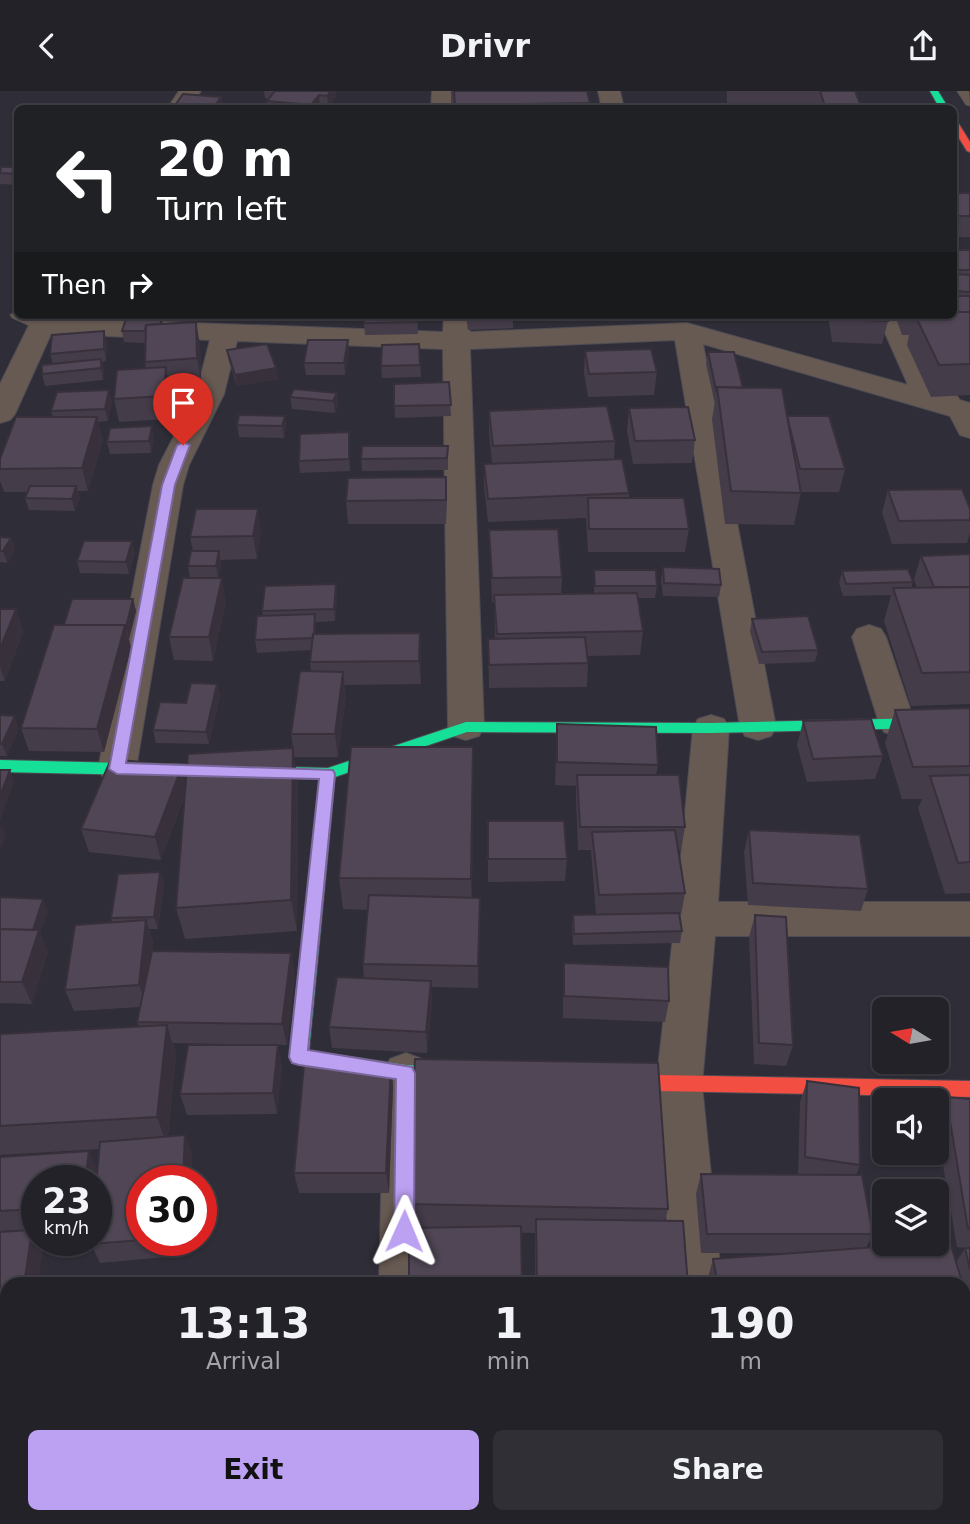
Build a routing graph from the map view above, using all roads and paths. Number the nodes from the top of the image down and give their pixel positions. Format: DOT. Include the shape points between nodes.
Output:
graph roads {
  1 [pos="963,91"];
  2 [pos="970,102"];
  3 [pos="957,128"];
  4 [pos="970,149"];
  5 [pos="34,319"];
  6 [pos="892,319"];
  7 [pos="668,326"];
  8 [pos="457,328"];
  9 [pos="225,333"];
  10 [pos="929,401"];
  11 [pos="970,403"];
  12 [pos="0,414"];
  13 [pos="970,429"];
  14 [pos="869,637"];
  15 [pos="970,722"];
  16 [pos="897,723"];
  17 [pos="466,727"];
  18 [pos="758,727"];
  19 [pos="710,729"];
  20 [pos="0,766"];
  21 [pos="117,769"];
  22 [pos="328,774"];
  23 [pos="696,919"];
  24 [pos="970,919"];
  25 [pos="406,1073"];
  26 [pos="488,1076"];
  27 [pos="584,1081"];
  28 [pos="680,1085"];
  29 [pos="970,1089"];
  30 [pos="404,1277"];
  31 [pos="696,1277"];
  1 -- 2 [label="lane"];
  3 -- 4 [label="street"];
  5 -- 9 [label="street"];
  5 -- 12 [label="street"];
  6 -- 10 [label="street"];
  7 -- 8 [label="street"];
  7 -- 10 [label="street"];
  7 -- 18 [label="street"];
  8 -- 9 [label="street"];
  8 -- 17 [label="street"];
  9 -- 21 [label="street" via="210,394 168,485"];
  10 -- 11 [label="street"];
  10 -- 13 [label="street" via="962,410"];
  14 -- 16 [label="street"];
  15 -- 16 [label="street"];
  16 -- 18 [label="street"];
  17 -- 19 [label="street"];
  17 -- 22 [label="street"];
  18 -- 19 [label="street"];
  19 -- 23 [label="street"];
  20 -- 21 [label="street"];
  21 -- 22 [label="street"];
  22 -- 25 [label="street" via="299,1057"];
  23 -- 24 [label="street"];
  23 -- 28 [label="street"];
  25 -- 26 [label="street"];
  25 -- 30 [label="street"];
  27 -- 28 [label="street"];
  28 -- 29 [label="street"];
  28 -- 31 [label="street"];
}
